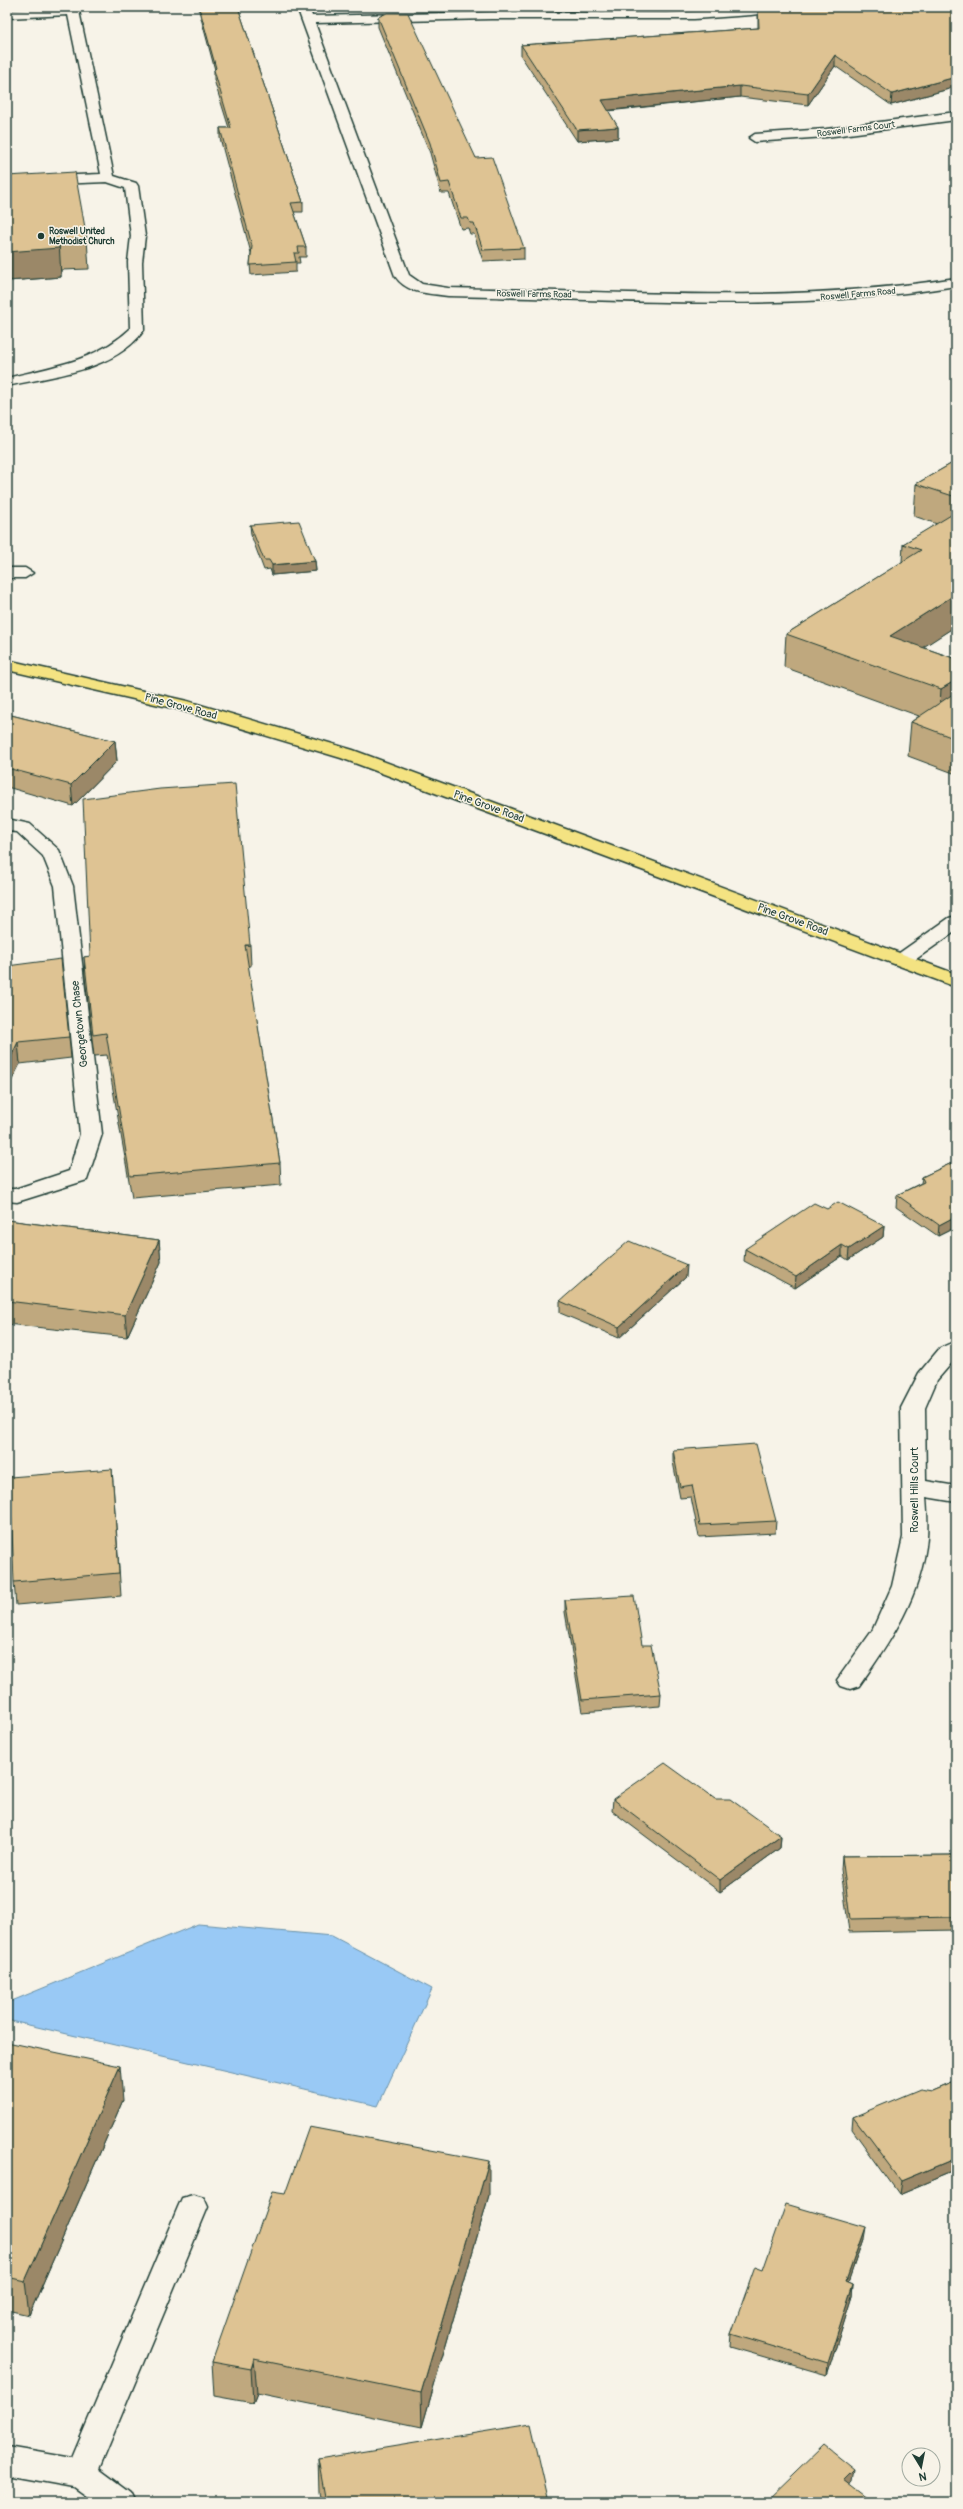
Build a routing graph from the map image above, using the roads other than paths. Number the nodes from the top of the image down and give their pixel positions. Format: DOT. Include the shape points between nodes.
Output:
graph roads {
  1 [pos="303,7"];
  2 [pos="778,7"];
  3 [pos="7,14"];
  4 [pos="308,20"];
  5 [pos="956,116"];
  6 [pos="755,138"];
  7 [pos="108,178"];
  8 [pos="7,182"];
  9 [pos="956,282"];
  10 [pos="7,368"];
  11 [pos="64,368"];
  12 [pos="7,382"];
  13 [pos="7,573"];
  14 [pos="25,573"];
  15 [pos="9,665"];
  16 [pos="7,824"];
  17 [pos="956,922"];
  18 [pos="902,960"];
  19 [pos="956,981"];
  20 [pos="7,1195"];
  21 [pos="956,1348"];
  22 [pos="915,1487"];
  23 [pos="956,1494"];
  24 [pos="850,1680"];
  25 [pos="193,2207"];
  26 [pos="7,2461"];
  27 [pos="80,2474"];
  28 [pos="119,2502"];
  1 -- 4 [label="street, Roswell Farms Road"];
  2 -- 4 [label="street" via="673,16 470,15"];
  3 -- 7 [label="street" via="73,11"];
  4 -- 9 [label="street, Roswell Farms Road" via="402,276 408,283 419,288 448,292 727,300 819,298 907,290"];
  5 -- 6 [label="street, Roswell Farms Court" via="826,134"];
  7 -- 8 [label="street"];
  7 -- 11 [label="street" via="131,186 138,236 137,330 125,344 107,355"];
  10 -- 11 [label="street"];
  11 -- 12 [label="street"];
  13 -- 14 [label="street"];
  15 -- 18 [label="main road, Pine Grove Road" via="181,705 348,754"];
  16 -- 20 [label="street, Georgetown Chase" via="23,828 52,854 64,886 91,1134 79,1175 17,1196"];
  17 -- 18 [label="street"];
  18 -- 19 [label="main road, Pine Grove Road"];
  21 -- 22 [label="street, Roswell Hills Court" via="948,1353 927,1378 913,1408"];
  22 -- 23 [label="street"];
  22 -- 24 [label="street, Roswell Hills Court" via="915,1537 904,1586 882,1634"];
  25 -- 27 [label="street"];
  26 -- 27 [label="street"];
  27 -- 28 [label="street"];
}
